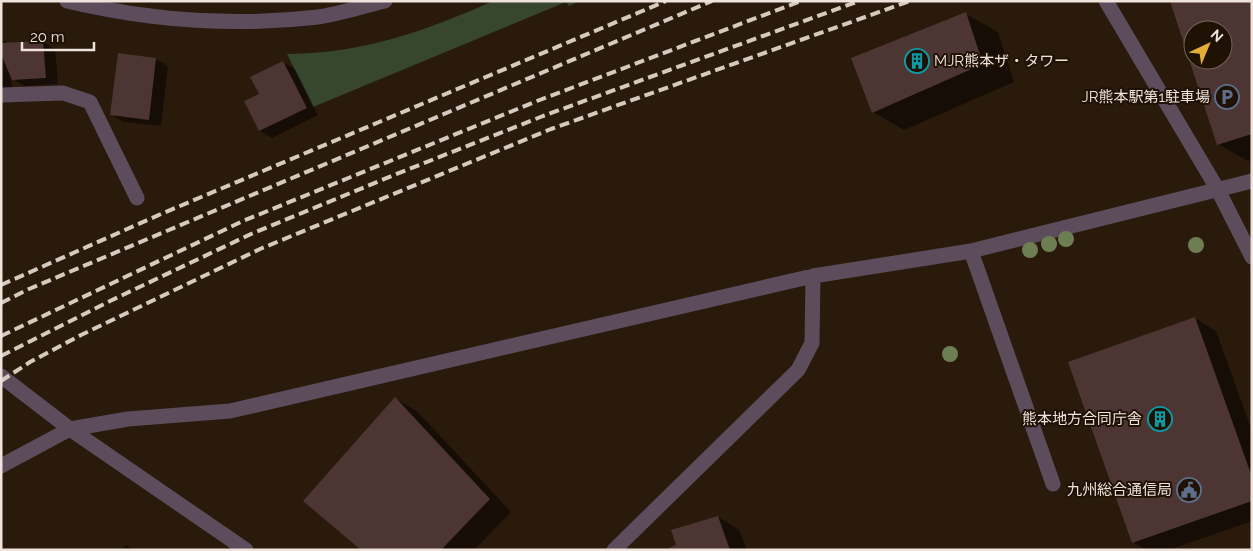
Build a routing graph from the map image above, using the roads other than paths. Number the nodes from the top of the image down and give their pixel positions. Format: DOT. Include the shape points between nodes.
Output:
graph roads {
  1 [pos="67,1"];
  2 [pos="385,1"];
  3 [pos="1106,1"];
  4 [pos="124,8"];
  5 [pos="1,95"];
  6 [pos="1252,181"];
  7 [pos="1218,190"];
  8 [pos="137,198"];
  9 [pos="971,250"];
  10 [pos="1252,257"];
  11 [pos="813,276"];
  12 [pos="1,376"];
  13 [pos="70,429"];
  14 [pos="1,466"];
  15 [pos="1053,484"];
  16 [pos="246,550"];
  17 [pos="614,550"];
  1 -- 4 [label="street"];
  2 -- 4 [label="street" via="319,17 216,23"];
  3 -- 7 [label="street"];
  5 -- 8 [label="street" via="63,93 90,102"];
  6 -- 7 [label="street"];
  7 -- 9 [label="street"];
  7 -- 10 [label="street"];
  9 -- 11 [label="street"];
  9 -- 15 [label="street"];
  11 -- 13 [label="street" via="230,411 128,419"];
  11 -- 17 [label="street" via="812,343 798,370"];
  12 -- 13 [label="street"];
  13 -- 14 [label="street"];
  13 -- 16 [label="street"];
}
